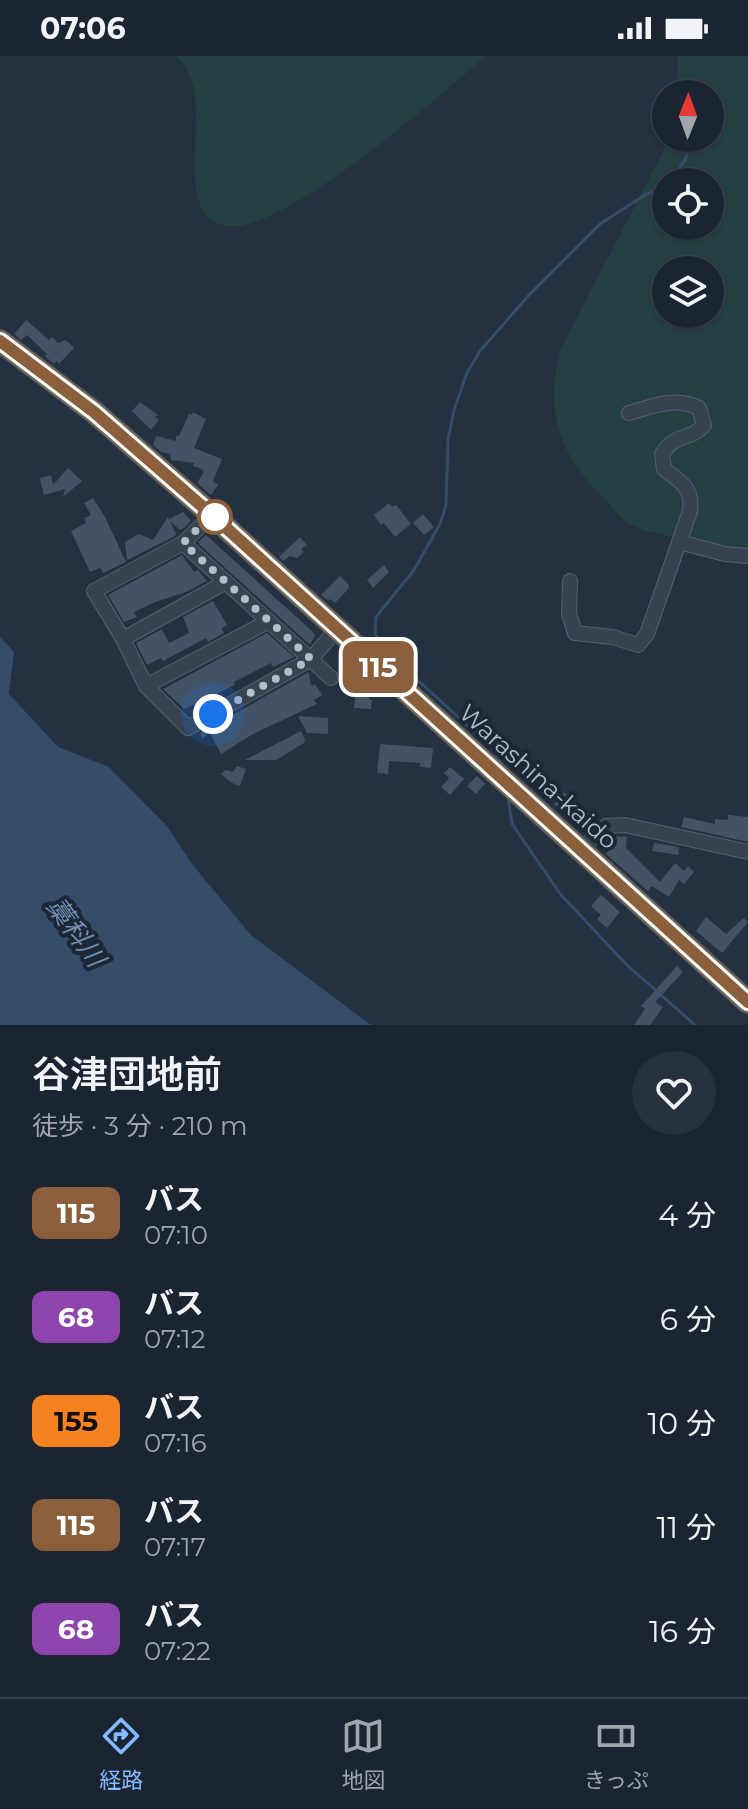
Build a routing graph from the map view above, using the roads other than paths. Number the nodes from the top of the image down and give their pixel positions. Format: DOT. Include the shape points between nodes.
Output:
graph roads {
  1 [pos="0,341"];
  2 [pos="629,413"];
  3 [pos="212,515"];
  4 [pos="679,542"];
  5 [pos="183,543"];
  6 [pos="748,556"];
  7 [pos="570,581"];
  8 [pos="226,582"];
  9 [pos="269,621"];
  10 [pos="337,629"];
  11 [pos="123,639"];
  12 [pos="311,659"];
  13 [pos="331,678"];
  14 [pos="146,686"];
  15 [pos="579,851"];
  16 [pos="748,852"];
  17 [pos="748,1002"];
  1 -- 3 [label="highway, Warashina-kaido" via="94,412"];
  2 -- 4 [label="street" via="672,401 699,408 704,425 669,442 662,454 664,469 688,488 692,499"];
  3 -- 5 [label="street"];
  3 -- 10 [label="highway, Warashina-kaido"];
  4 -- 6 [label="street"];
  4 -- 7 [label="street" via="647,634 638,645 575,633 569,614"];
  5 -- 8 [label="street"];
  5 -- 11 [label="street" via="94,591"];
  8 -- 9 [label="street"];
  8 -- 11 [label="street"];
  9 -- 12 [label="street"];
  9 -- 14 [label="street"];
  10 -- 12 [label="street"];
  10 -- 15 [label="highway, Warashina-kaido"];
  11 -- 14 [label="street"];
  12 -- 13 [label="street"];
  12 -- 14 [label="street" via="188,728"];
  15 -- 16 [label="street" via="606,826 625,825"];
  15 -- 17 [label="highway, Warashina-kaido"];
}
